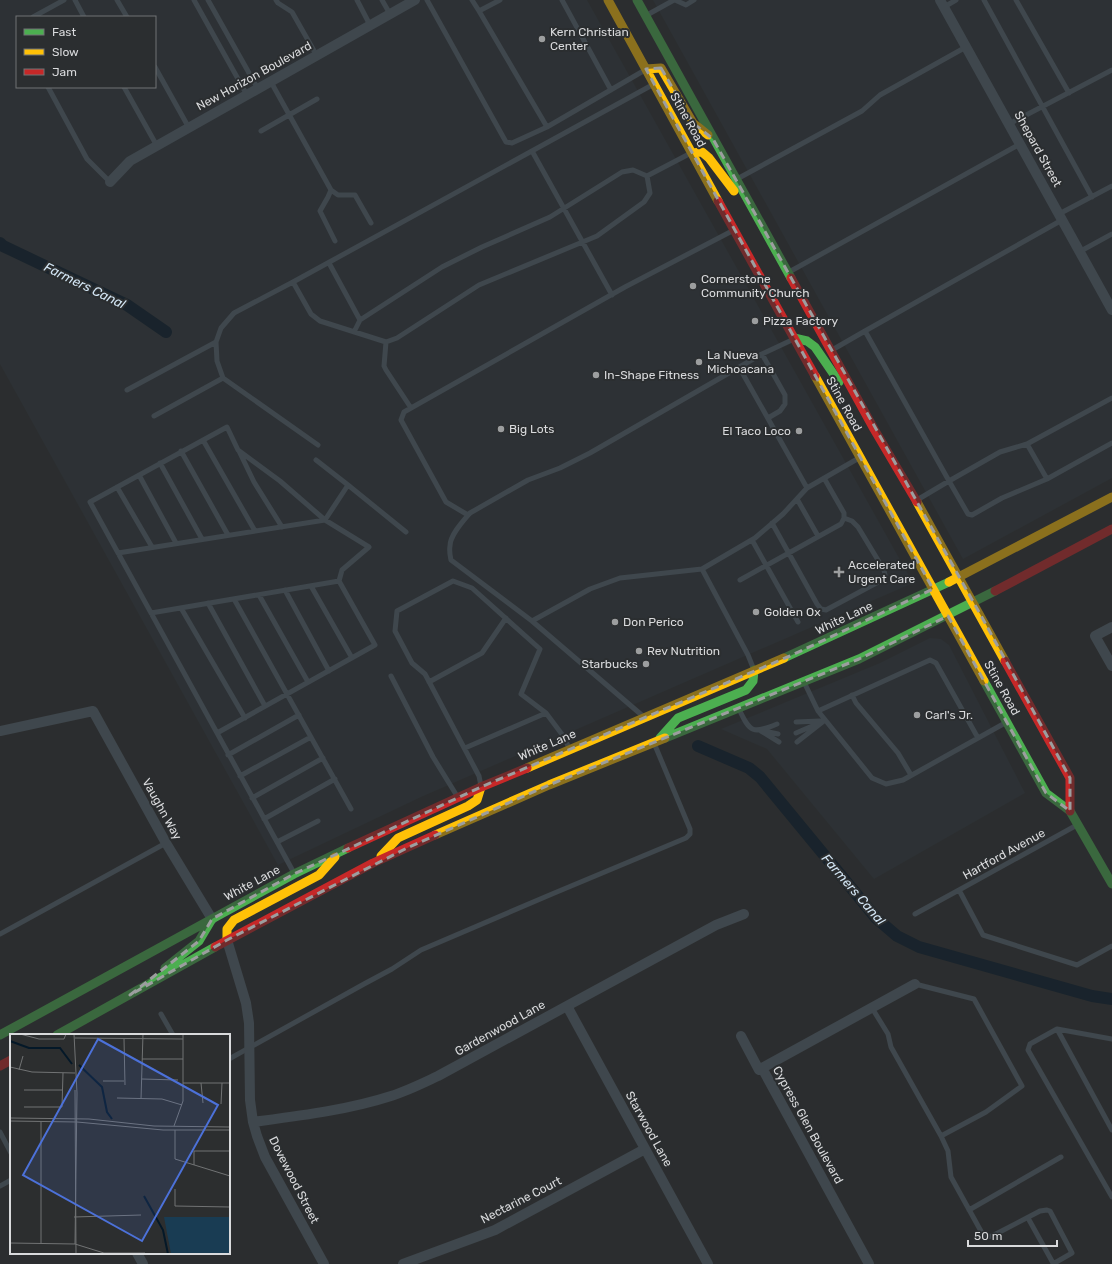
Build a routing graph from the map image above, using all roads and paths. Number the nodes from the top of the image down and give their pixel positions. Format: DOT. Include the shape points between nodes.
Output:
graph roads {
  1 [pos="64,0"];
  2 [pos="75,0"];
  3 [pos="117,0"];
  4 [pos="194,0"];
  5 [pos="208,0"];
  6 [pos="276,0"];
  7 [pos="357,0"];
  8 [pos="382,0"];
  9 [pos="415,0"];
  10 [pos="426,0"];
  11 [pos="472,0"];
  12 [pos="500,0"];
  13 [pos="562,0"];
  14 [pos="608,0"];
  15 [pos="637,0"];
  16 [pos="675,0"];
  17 [pos="694,0"];
  18 [pos="956,0"];
  19 [pos="984,0"];
  20 [pos="1016,0"];
  21 [pos="942,3"];
  22 [pos="479,11"];
  23 [pos="390,14"];
  24 [pos="35,16"];
  25 [pos="83,16"];
  26 [pos="126,16"];
  27 [pos="645,16"];
  28 [pos="370,25"];
  29 [pos="966,47"];
  30 [pos="317,56"];
  31 [pos="156,69"];
  32 [pos="646,69"];
  33 [pos="1112,70"];
  34 [pos="271,82"];
  35 [pos="654,84"];
  36 [pos="49,88"];
  37 [pos="125,88"];
  38 [pos="258,89"];
  39 [pos="611,90"];
  40 [pos="1069,93"];
  41 [pos="247,95"];
  42 [pos="317,99"];
  43 [pos="1042,107"];
  44 [pos="288,115"];
  45 [pos="1009,124"];
  46 [pos="547,127"];
  47 [pos="189,128"];
  48 [pos="261,131"];
  49 [pos="713,139"];
  50 [pos="1020,144"];
  51 [pos="156,146"];
  52 [pos="532,151"];
  53 [pos="692,153"];
  54 [pos="647,176"];
  55 [pos="110,182"];
  56 [pos="732,182"];
  57 [pos="1112,186"];
  58 [pos="330,190"];
  59 [pos="1092,197"];
  60 [pos="565,209"];
  61 [pos="1061,217"];
  62 [pos="371,222"];
  63 [pos="734,230"];
  64 [pos="1112,234"];
  65 [pos="336,241"];
  66 [pos="583,242"];
  67 [pos="1079,252"];
  68 [pos="329,263"];
  69 [pos="788,273"];
  70 [pos="293,282"];
  71 [pos="612,295"];
  72 [pos="1112,310"];
  73 [pos="360,320"];
  74 [pos="865,331"];
  75 [pos="354,332"];
  76 [pos="794,338"];
  77 [pos="216,342"];
  78 [pos="386,342"];
  79 [pos="830,350"];
  80 [pos="762,354"];
  81 [pos="820,356"];
  82 [pos="739,367"];
  83 [pos="223,378"];
  84 [pos="127,390"];
  85 [pos="1112,398"];
  86 [pos="411,408"];
  87 [pos="154,416"];
  88 [pos="768,418"];
  89 [pos="874,429"];
  90 [pos="203,440"];
  91 [pos="1112,443"];
  92 [pos="1027,444"];
  93 [pos="318,445"];
  94 [pos="238,450"];
  95 [pos="181,452"];
  96 [pos="860,457"];
  97 [pos="316,460"];
  98 [pos="160,463"];
  99 [pos="139,475"];
  100 [pos="824,478"];
  101 [pos="1047,479"];
  102 [pos="949,481"];
  103 [pos="348,485"];
  104 [pos="117,487"];
  105 [pos="807,488"];
  106 [pos="1112,496"];
  107 [pos="797,499"];
  108 [pos="916,500"];
  109 [pos="468,515"];
  110 [pos="844,518"];
  111 [pos="325,520"];
  112 [pos="772,523"];
  113 [pos="282,527"];
  114 [pos="1112,529"];
  115 [pos="255,531"];
  116 [pos="406,532"];
  117 [pos="228,535"];
  118 [pos="818,536"];
  119 [pos="202,539"];
  120 [pos="752,540"];
  121 [pos="176,544"];
  122 [pos="152,547"];
  123 [pos="118,553"];
  124 [pos="789,553"];
  125 [pos="766,565"];
  126 [pos="702,569"];
  127 [pos="959,577"];
  128 [pos="740,580"];
  129 [pos="339,581"];
  130 [pos="311,586"];
  131 [pos="285,590"];
  132 [pos="933,590"];
  133 [pos="259,595"];
  134 [pos="234,599"];
  135 [pos="208,603"];
  136 [pos="974,603"];
  137 [pos="181,608"];
  138 [pos="151,613"];
  139 [pos="948,616"];
  140 [pos="506,618"];
  141 [pos="532,621"];
  142 [pos="798,622"];
  143 [pos="1112,626"];
  144 [pos="352,658"];
  145 [pos="1112,666"];
  146 [pos="754,670"];
  147 [pos="329,671"];
  148 [pos="391,676"];
  149 [pos="804,681"];
  150 [pos="308,682"];
  151 [pos="429,682"];
  152 [pos="287,694"];
  153 [pos="852,695"];
  154 [pos="265,706"];
  155 [pos="739,707"];
  156 [pos="818,711"];
  157 [pos="546,713"];
  158 [pos="299,715"];
  159 [pos="645,717"];
  160 [pos="245,718"];
  161 [pos="825,720"];
  162 [pos="796,722"];
  163 [pos="1007,722"];
  164 [pos="777,724"];
  165 [pos="0,731"];
  166 [pos="761,731"];
  167 [pos="217,733"];
  168 [pos="796,733"];
  169 [pos="778,734"];
  170 [pos="311,737"];
  171 [pos="978,738"];
  172 [pos="656,741"];
  173 [pos="779,742"];
  174 [pos="797,742"];
  175 [pos="464,748"];
  176 [pos="570,749"];
  177 [pos="228,755"];
  178 [pos="323,758"];
  179 [pos="911,775"];
  180 [pos="240,776"];
  181 [pos="335,779"];
  182 [pos="481,786"];
  183 [pos="458,797"];
  184 [pos="252,798"];
  185 [pos="351,809"];
  186 [pos="1070,811"];
  187 [pos="264,819"];
  188 [pos="318,821"];
  189 [pos="1078,824"];
  190 [pos="277,842"];
  191 [pos="166,843"];
  192 [pos="339,853"];
  193 [pos="374,864"];
  194 [pos="294,874"];
  195 [pos="1112,884"];
  196 [pos="959,890"];
  197 [pos="744,914"];
  198 [pos="915,914"];
  199 [pos="212,919"];
  200 [pos="0,934"];
  201 [pos="227,940"];
  202 [pos="1112,946"];
  203 [pos="915,984"];
  204 [pos="130,995"];
  205 [pos="567,1006"];
  206 [pos="872,1008"];
  207 [pos="161,1014"];
  208 [pos="1057,1029"];
  209 [pos="59,1034"];
  210 [pos="173,1034"];
  211 [pos="0,1035"];
  212 [pos="741,1036"];
  213 [pos="1112,1039"];
  214 [pos="249,1048"];
  215 [pos="230,1058"];
  216 [pos="10,1061"];
  217 [pos="0,1066"];
  218 [pos="762,1068"];
  219 [pos="253,1122"];
  220 [pos="1112,1130"];
  221 [pos="0,1132"];
  222 [pos="941,1136"];
  223 [pos="645,1149"];
  224 [pos="10,1151"];
  225 [pos="1062,1157"];
  226 [pos="10,1181"];
  227 [pos="0,1186"];
  228 [pos="1112,1197"];
  229 [pos="969,1210"];
  230 [pos="1028,1218"];
  231 [pos="138,1254"];
  232 [pos="143,1264"];
  233 [pos="324,1264"];
  234 [pos="403,1264"];
  235 [pos="708,1264"];
  236 [pos="869,1264"];
  237 [pos="1053,1264"];
  1 -- 24 [label="lane"];
  2 -- 25 [label="lane"];
  3 -- 26 [label="lane"];
  4 -- 41 [label="lane"];
  5 -- 38 [label="lane"];
  6 -- 30 [label="lane" via="292,12"];
  7 -- 28 [label="lane"];
  8 -- 23 [label="lane"];
  9 -- 23 [label="street, New Horizon Boulevard"];
  10 -- 46 [label="lane" via="506,142 512,144"];
  11 -- 22 [label="lane"];
  12 -- 22 [label="lane"];
  13 -- 39 [label="lane"];
  14 -- 32 [label="main road, Stine Road"];
  15 -- 27 [label="main road, Stine Road"];
  16 -- 17 [label="lane" via="686,5"];
  16 -- 27 [label="lane"];
  18 -- 21 [label="lane"];
  19 -- 43 [label="lane"];
  20 -- 40 [label="lane"];
  21 -- 29 [label="street, Shepard Street"];
  22 -- 46 [label="lane"];
  23 -- 28 [label="street, New Horizon Boulevard"];
  27 -- 49 [label="main road, Stine Road"];
  28 -- 30 [label="street, New Horizon Boulevard"];
  29 -- 45 [label="street, Shepard Street"];
  29 -- 56 [label="lane" via="880,95 862,111"];
  30 -- 34 [label="street, New Horizon Boulevard"];
  31 -- 47 [label="lane"];
  32 -- 35 [label="main road, Stine Road"];
  32 -- 39 [label="lane"];
  32 -- 49 [label="main road" via="660,68 693,124"];
  33 -- 40 [label="lane"];
  34 -- 38 [label="street, New Horizon Boulevard"];
  34 -- 44 [label="lane"];
  35 -- 52 [label="lane"];
  35 -- 53 [label="main road, Stine Road"];
  36 -- 55 [label="lane" via="87,159"];
  37 -- 51 [label="lane"];
  38 -- 41 [label="street, New Horizon Boulevard"];
  39 -- 46 [label="lane"];
  40 -- 43 [label="lane"];
  41 -- 47 [label="street, New Horizon Boulevard"];
  42 -- 44 [label="lane"];
  43 -- 45 [label="lane"];
  43 -- 59 [label="lane"];
  44 -- 48 [label="lane"];
  44 -- 58 [label="lane"];
  45 -- 50 [label="street, Shepard Street"];
  47 -- 51 [label="street, New Horizon Boulevard"];
  49 -- 56 [label="main road, Stine Road"];
  50 -- 61 [label="street, Shepard Street"];
  50 -- 69 [label="lane"];
  51 -- 55 [label="street, New Horizon Boulevard" via="130,161"];
  52 -- 60 [label="lane"];
  52 -- 68 [label="lane"];
  53 -- 54 [label="lane"];
  53 -- 56 [label="main road" via="702,152"];
  53 -- 63 [label="main road, Stine Road"];
  54 -- 60 [label="lane" via="633,170 622,172"];
  54 -- 66 [label="lane" via="650,193 644,202 597,236"];
  56 -- 69 [label="main road, Stine Road" via="768,236"];
  57 -- 59 [label="lane"];
  58 -- 62 [label="lane" via="338,195 355,195"];
  58 -- 65 [label="lane" via="320,211"];
  59 -- 61 [label="lane"];
  60 -- 66 [label="lane"];
  60 -- 73 [label="lane" via="442,267"];
  61 -- 67 [label="street, Shepard Street"];
  61 -- 74 [label="lane"];
  63 -- 71 [label="lane"];
  63 -- 76 [label="main road, Stine Road"];
  64 -- 67 [label="lane"];
  66 -- 71 [label="lane"];
  66 -- 78 [label="lane" via="479,285 397,338"];
  67 -- 72 [label="street, Shepard Street"];
  68 -- 70 [label="lane"];
  68 -- 73 [label="lane"];
  69 -- 79 [label="main road, Stine Road"];
  70 -- 75 [label="lane" via="311,314 320,321"];
  70 -- 77 [label="lane" via="234,313 221,328"];
  71 -- 86 [label="lane"];
  73 -- 75 [label="lane"];
  74 -- 79 [label="lane"];
  74 -- 102 [label="lane"];
  75 -- 78 [label="lane"];
  76 -- 80 [label="lane"];
  76 -- 81 [label="main road" via="807,341"];
  76 -- 96 [label="main road, Stine Road"];
  77 -- 83 [label="lane" via="217,361"];
  77 -- 84 [label="lane"];
  78 -- 86 [label="lane" via="384,366"];
  79 -- 81 [label="lane"];
  79 -- 89 [label="main road, Stine Road"];
  80 -- 82 [label="lane"];
  80 -- 88 [label="lane" via="785,395 785,404 780,411"];
  81 -- 89 [label="main road"];
  82 -- 88 [label="lane"];
  82 -- 109 [label="lane" via="590,453 528,480"];
  83 -- 87 [label="lane"];
  83 -- 93 [label="lane"];
  85 -- 92 [label="lane"];
  86 -- 109 [label="lane" via="404,412 401,420 446,502"];
  88 -- 105 [label="lane"];
  89 -- 108 [label="main road, Stine Road"];
  90 -- 94 [label="lane" via="227,427"];
  90 -- 95 [label="lane"];
  90 -- 115 [label="lane"];
  91 -- 101 [label="lane"];
  92 -- 101 [label="lane"];
  92 -- 102 [label="lane" via="1000,452"];
  94 -- 111 [label="lane" via="280,481"];
  94 -- 113 [label="lane"];
  95 -- 98 [label="lane"];
  95 -- 117 [label="lane"];
  96 -- 100 [label="lane"];
  96 -- 132 [label="main road, Stine Road"];
  97 -- 103 [label="lane"];
  98 -- 99 [label="lane"];
  98 -- 119 [label="lane"];
  99 -- 104 [label="lane"];
  99 -- 121 [label="lane"];
  100 -- 105 [label="lane"];
  100 -- 110 [label="lane" via="844,513"];
  101 -- 102 [label="lane" via="970,515"];
  102 -- 108 [label="lane"];
  103 -- 111 [label="lane"];
  103 -- 116 [label="lane"];
  104 -- 122 [label="lane"];
  104 -- 123 [label="lane" via="90,502"];
  105 -- 107 [label="lane"];
  106 -- 127 [label="main road, White Lane"];
  107 -- 112 [label="lane"];
  107 -- 118 [label="lane"];
  108 -- 127 [label="main road, Stine Road"];
  109 -- 141 [label="lane" via="457,528 449,545 451,560"];
  110 -- 118 [label="lane" via="841,524"];
  110 -- 124 [label="lane" via="852,521 862,534 884,570 882,580 826,610 821,609"];
  111 -- 113 [label="lane"];
  111 -- 129 [label="lane" via="369,547 342,570"];
  112 -- 120 [label="lane"];
  112 -- 124 [label="lane"];
  113 -- 115 [label="lane"];
  114 -- 136 [label="main road"];
  115 -- 117 [label="lane"];
  117 -- 119 [label="lane"];
  118 -- 124 [label="lane"];
  119 -- 121 [label="lane"];
  120 -- 125 [label="lane"];
  120 -- 126 [label="lane"];
  121 -- 122 [label="lane"];
  122 -- 123 [label="lane"];
  123 -- 138 [label="lane"];
  124 -- 125 [label="lane"];
  125 -- 128 [label="lane"];
  125 -- 142 [label="lane"];
  126 -- 141 [label="lane" via="620,578 590,589"];
  126 -- 146 [label="lane"];
  127 -- 132 [label="main road, White Lane"];
  127 -- 136 [label="main road, Stine Road"];
  129 -- 130 [label="lane"];
  129 -- 144 [label="lane" via="375,645"];
  130 -- 131 [label="lane"];
  130 -- 144 [label="lane"];
  131 -- 133 [label="lane"];
  131 -- 147 [label="lane"];
  132 -- 139 [label="main road, Stine Road"];
  132 -- 146 [label="main road, White Lane"];
  133 -- 134 [label="lane"];
  133 -- 150 [label="lane"];
  134 -- 135 [label="lane"];
  134 -- 152 [label="lane"];
  135 -- 137 [label="lane"];
  135 -- 154 [label="lane"];
  136 -- 139 [label="main road"];
  136 -- 186 [label="main road, Stine Road" via="1070,778"];
  137 -- 138 [label="lane"];
  137 -- 160 [label="lane"];
  138 -- 167 [label="lane"];
  139 -- 149 [label="main road" via="859,659"];
  139 -- 163 [label="main road, Stine Road"];
  140 -- 151 [label="lane" via="482,652"];
  140 -- 151 [label="lane" via="472,588 453,581 397,610 395,631 412,663 425,674"];
  140 -- 157 [label="lane" via="540,649 521,694"];
  141 -- 159 [label="lane"];
  143 -- 145 [label="street" via="1095,636"];
  144 -- 147 [label="lane"];
  146 -- 159 [label="main road, White Lane"];
  146 -- 172 [label="main road" via="753,681 746,690 678,718"];
  147 -- 150 [label="lane"];
  148 -- 183 [label="lane" via="433,757"];
  149 -- 155 [label="main road"];
  149 -- 156 [label="lane"];
  150 -- 152 [label="lane"];
  151 -- 175 [label="lane"];
  152 -- 154 [label="lane"];
  152 -- 158 [label="lane"];
  153 -- 156 [label="lane"];
  153 -- 171 [label="lane" via="930,660 936,662"];
  153 -- 179 [label="lane" via="898,753"];
  154 -- 160 [label="lane"];
  155 -- 166 [label="lane" via="746,724"];
  155 -- 172 [label="main road"];
  156 -- 161 [label="lane"];
  157 -- 175 [label="lane"];
  157 -- 176 [label="lane"];
  158 -- 170 [label="lane"];
  158 -- 177 [label="lane"];
  159 -- 176 [label="main road, White Lane"];
  160 -- 167 [label="lane"];
  161 -- 162 [label="lane"];
  161 -- 168 [label="lane"];
  161 -- 174 [label="lane"];
  161 -- 179 [label="lane" via="872,778 886,784"];
  163 -- 171 [label="lane"];
  163 -- 186 [label="main road, Stine Road" via="1046,793"];
  164 -- 166 [label="lane"];
  165 -- 191 [label="street, Vaughn Way" via="93,711"];
  166 -- 169 [label="lane"];
  166 -- 173 [label="lane"];
  167 -- 177 [label="lane"];
  170 -- 178 [label="lane"];
  170 -- 180 [label="lane"];
  171 -- 179 [label="lane"];
  172 -- 193 [label="main road" via="501,805"];
  172 -- 214 [label="lane" via="690,829 690,834 686,838 420,950 392,969"];
  175 -- 182 [label="lane" via="479,776"];
  176 -- 182 [label="main road, White Lane"];
  177 -- 180 [label="lane"];
  178 -- 181 [label="lane"];
  178 -- 184 [label="lane"];
  180 -- 184 [label="lane"];
  181 -- 185 [label="lane"];
  181 -- 187 [label="lane"];
  182 -- 183 [label="main road, White Lane"];
  182 -- 193 [label="main road" via="477,800 398,838"];
  183 -- 192 [label="main road, White Lane"];
  184 -- 187 [label="lane"];
  186 -- 189 [label="main road, Stine Road"];
  187 -- 190 [label="lane"];
  188 -- 190 [label="lane"];
  189 -- 195 [label="main road, Stine Road"];
  189 -- 196 [label="lane, Hartford Avenue"];
  190 -- 194 [label="lane"];
  191 -- 199 [label="street, Vaughn Way"];
  191 -- 200 [label="lane"];
  192 -- 194 [label="main road, White Lane"];
  192 -- 201 [label="main road" via="319,875 234,920 228,926"];
  193 -- 201 [label="main road"];
  194 -- 199 [label="main road, White Lane"];
  196 -- 198 [label="lane"];
  196 -- 202 [label="lane, Hartford Avenue" via="983,935 1077,965"];
  197 -- 205 [label="street, Gardenwood Lane" via="716,925"];
  199 -- 204 [label="main road" via="199,941"];
  199 -- 211 [label="main road, White Lane"];
  201 -- 204 [label="main road"];
  201 -- 214 [label="street, Dovewood Street" via="246,1003"];
  203 -- 206 [label="street, Cypress Glen Boulevard"];
  203 -- 222 [label="lane" via="974,999 1022,1086 986,1112"];
  204 -- 209 [label="main road"];
  205 -- 219 [label="street, Gardenwood Lane" via="438,1076 390,1096 338,1109"];
  205 -- 223 [label="street, Starwood Lane"];
  206 -- 218 [label="street, Cypress Glen Boulevard"];
  206 -- 222 [label="lane"];
  207 -- 210 [label="lane"];
  208 -- 213 [label="lane"];
  208 -- 220 [label="lane"];
  208 -- 228 [label="lane" via="1030,1044 1028,1050"];
  212 -- 218 [label="street" via="759,1070"];
  214 -- 215 [label="lane"];
  214 -- 219 [label="street, Dovewood Street"];
  216 -- 217 [label="main road"];
  218 -- 236 [label="street, Cypress Glen Boulevard"];
  219 -- 233 [label="street, Dovewood Street" via="265,1157"];
  221 -- 224 [label="lane"];
  222 -- 229 [label="lane" via="948,1151 952,1177"];
  223 -- 234 [label="street, Nectarine Court" via="494,1230"];
  223 -- 235 [label="street, Starwood Lane"];
  225 -- 229 [label="lane"];
  226 -- 227 [label="lane"];
  229 -- 230 [label="lane" via="986,1237"];
  230 -- 237 [label="lane"];
  230 -- 237 [label="lane" via="1044,1210 1050,1211 1072,1251"];
  231 -- 232 [label="street"];
}
